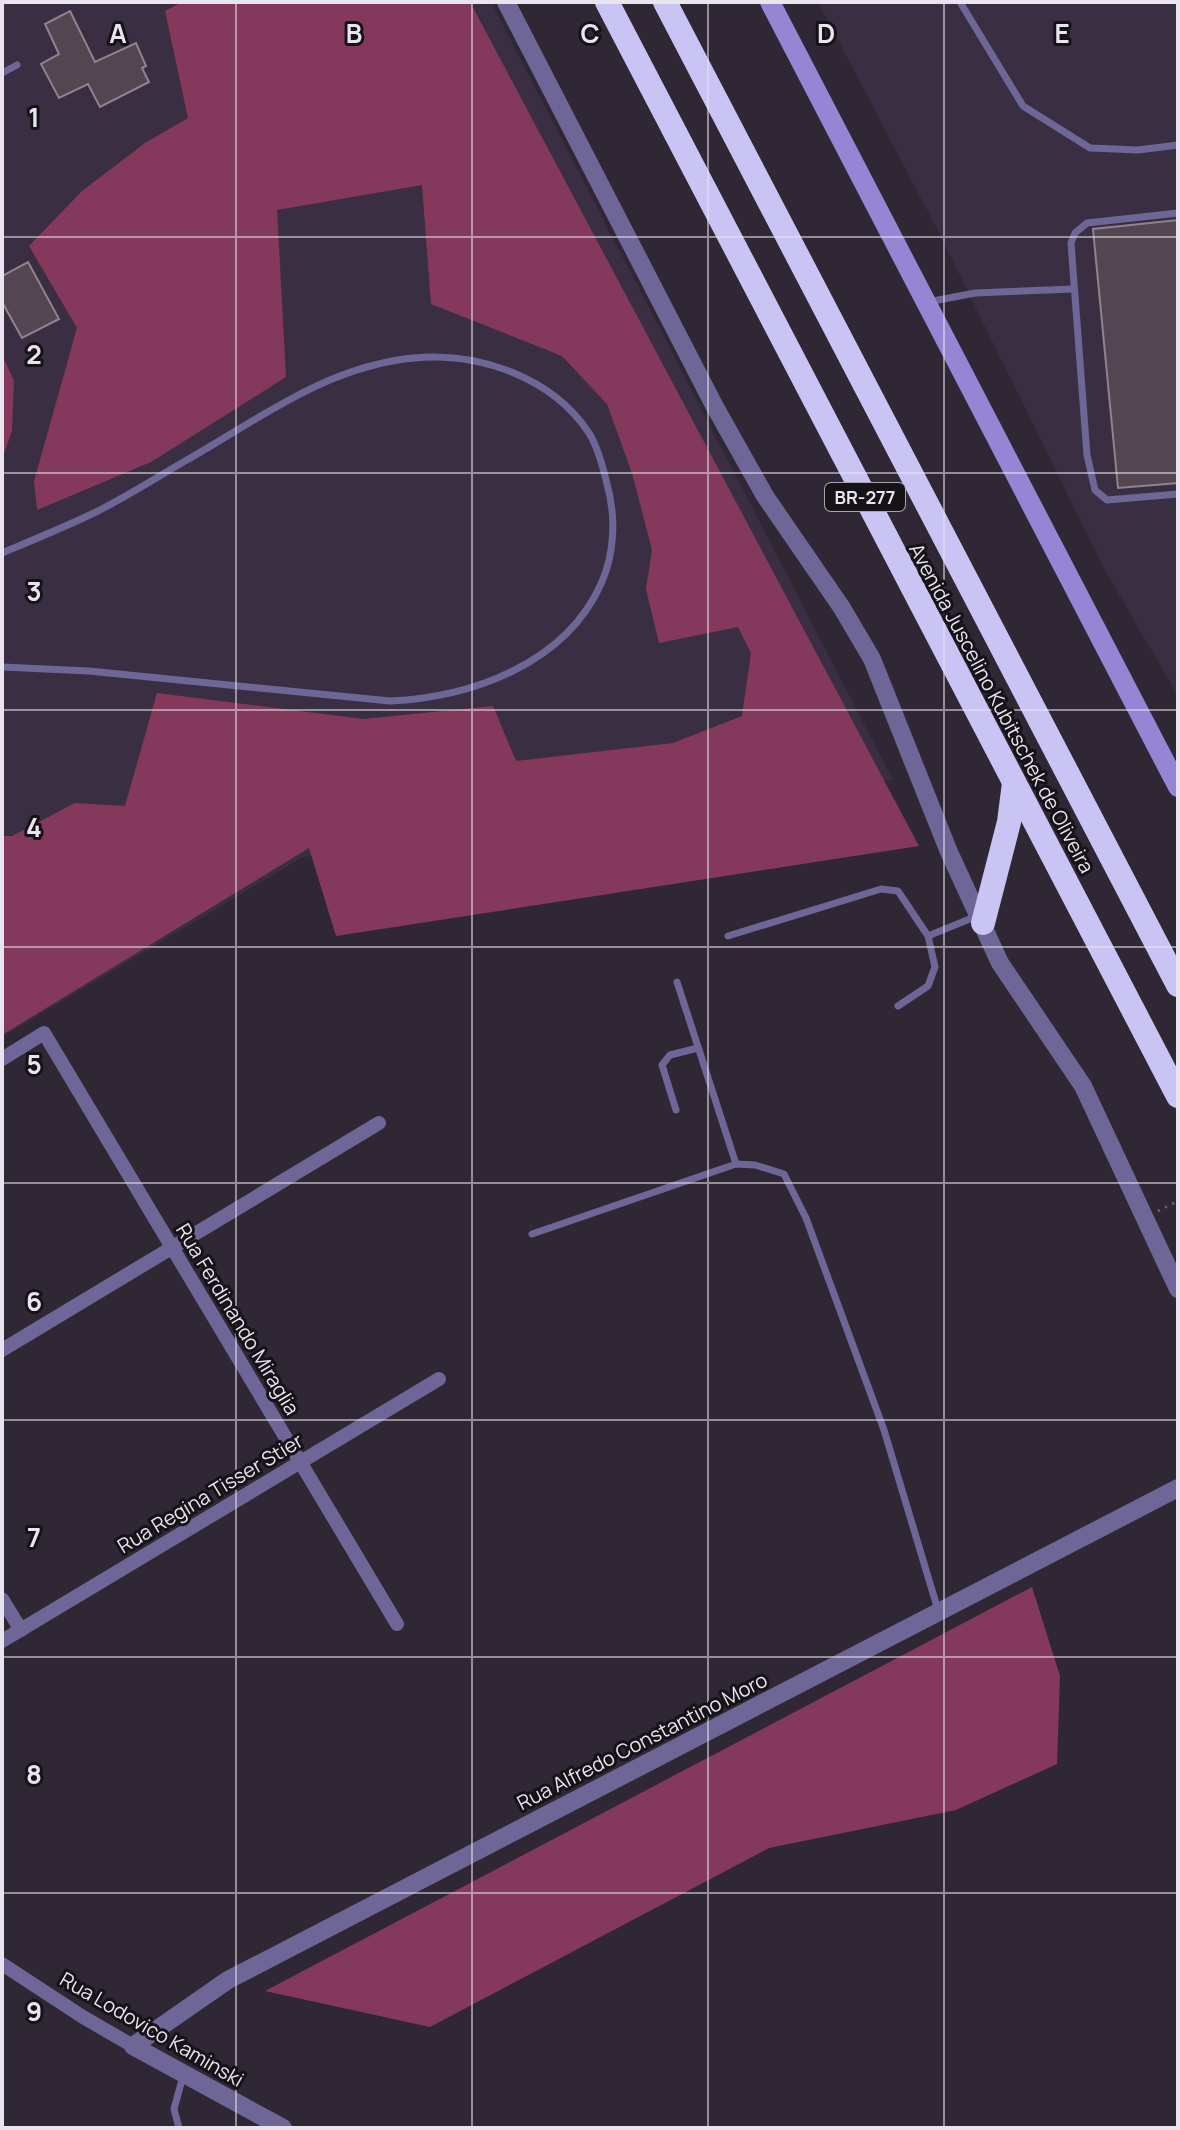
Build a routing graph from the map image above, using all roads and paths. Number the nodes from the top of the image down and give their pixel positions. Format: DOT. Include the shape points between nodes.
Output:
graph roads {
  1 [pos="506,2"];
  2 [pos="607,2"];
  3 [pos="665,2"];
  4 [pos="770,2"];
  5 [pos="960,2"];
  6 [pos="17,65"];
  7 [pos="2,73"];
  8 [pos="1178,145"];
  9 [pos="1178,213"];
  10 [pos="1073,289"];
  11 [pos="926,302"];
  12 [pos="1178,494"];
  13 [pos="2,553"];
  14 [pos="2,667"];
  15 [pos="1014,783"];
  16 [pos="1178,787"];
  17 [pos="981,919"];
  18 [pos="728,936"];
  19 [pos="928,936"];
  20 [pos="677,982"];
  21 [pos="1178,985"];
  22 [pos="898,1006"];
  23 [pos="698,1048"];
  24 [pos="2,1059"];
  25 [pos="1178,1096"];
  26 [pos="676,1110"];
  27 [pos="379,1123"];
  28 [pos="736,1164"];
  29 [pos="532,1234"];
  30 [pos="172,1248"];
  31 [pos="1178,1289"];
  32 [pos="2,1350"];
  33 [pos="439,1379"];
  34 [pos="300,1462"];
  35 [pos="1178,1488"];
  36 [pos="2,1599"];
  37 [pos="939,1612"];
  38 [pos="397,1624"];
  39 [pos="21,1630"];
  40 [pos="2,1641"];
  41 [pos="2,1964"];
  42 [pos="133,2046"];
  43 [pos="183,2074"];
  44 [pos="179,2128"];
  45 [pos="283,2128"];
  1 -- 17 [label="street" via="740,453 857,630"];
  2 -- 15 [label="highway, Avenida Juscelino Kubitschek de Oliveira / BR-277"];
  3 -- 21 [label="highway, Avenida Juscelino Kubitschek de Oliveira / BR-277"];
  4 -- 11 [label="main road"];
  5 -- 8 [label="lane" via="1023,106 1090,148"];
  6 -- 7 [label="lane"];
  9 -- 10 [label="lane" via="1087,223 1071,243"];
  10 -- 11 [label="lane" via="975,293"];
  10 -- 12 [label="lane" via="1087,455 1095,490 1107,500"];
  11 -- 16 [label="main road"];
  13 -- 14 [label="lane" via="97,512 284,401 348,371 415,358 476,361 528,379 569,408 590,435 613,505 613,545 601,584 579,620 552,646 509,673 464,690 390,701"];
  15 -- 17 [label="highway" via="1009,822"];
  15 -- 25 [label="highway, Avenida Juscelino Kubitschek de Oliveira / BR-277"];
  17 -- 19 [label="lane"];
  17 -- 31 [label="street" via="1000,963 1083,1086"];
  18 -- 19 [label="lane" via="881,889 898,891"];
  19 -- 22 [label="lane" via="935,967 928,986"];
  20 -- 23 [label="lane"];
  23 -- 26 [label="lane" via="670,1055 662,1065"];
  23 -- 28 [label="lane"];
  24 -- 30 [label="street, Rua Ferdinando Miraglia" via="44,1033"];
  27 -- 30 [label="street"];
  28 -- 29 [label="lane"];
  28 -- 37 [label="lane" via="784,1174 806,1218 884,1430"];
  30 -- 32 [label="street"];
  30 -- 34 [label="street, Rua Ferdinando Miraglia"];
  33 -- 34 [label="street, Rua Regina Tisser Stier"];
  34 -- 38 [label="street, Rua Ferdinando Miraglia"];
  34 -- 39 [label="street, Rua Regina Tisser Stier"];
  35 -- 37 [label="street, Rua Alfredo Constantino Moro"];
  36 -- 39 [label="street"];
  37 -- 42 [label="street, Rua Alfredo Constantino Moro" via="228,1980"];
  39 -- 40 [label="street, Rua Regina Tisser Stier"];
  41 -- 42 [label="street, Rua Lodovico Kaminski"];
  42 -- 43 [label="street, Rua Lodovico Kaminski"];
  43 -- 44 [label="lane" via="174,2109"];
  43 -- 45 [label="street, Rua Lodovico Kaminski"];
}
